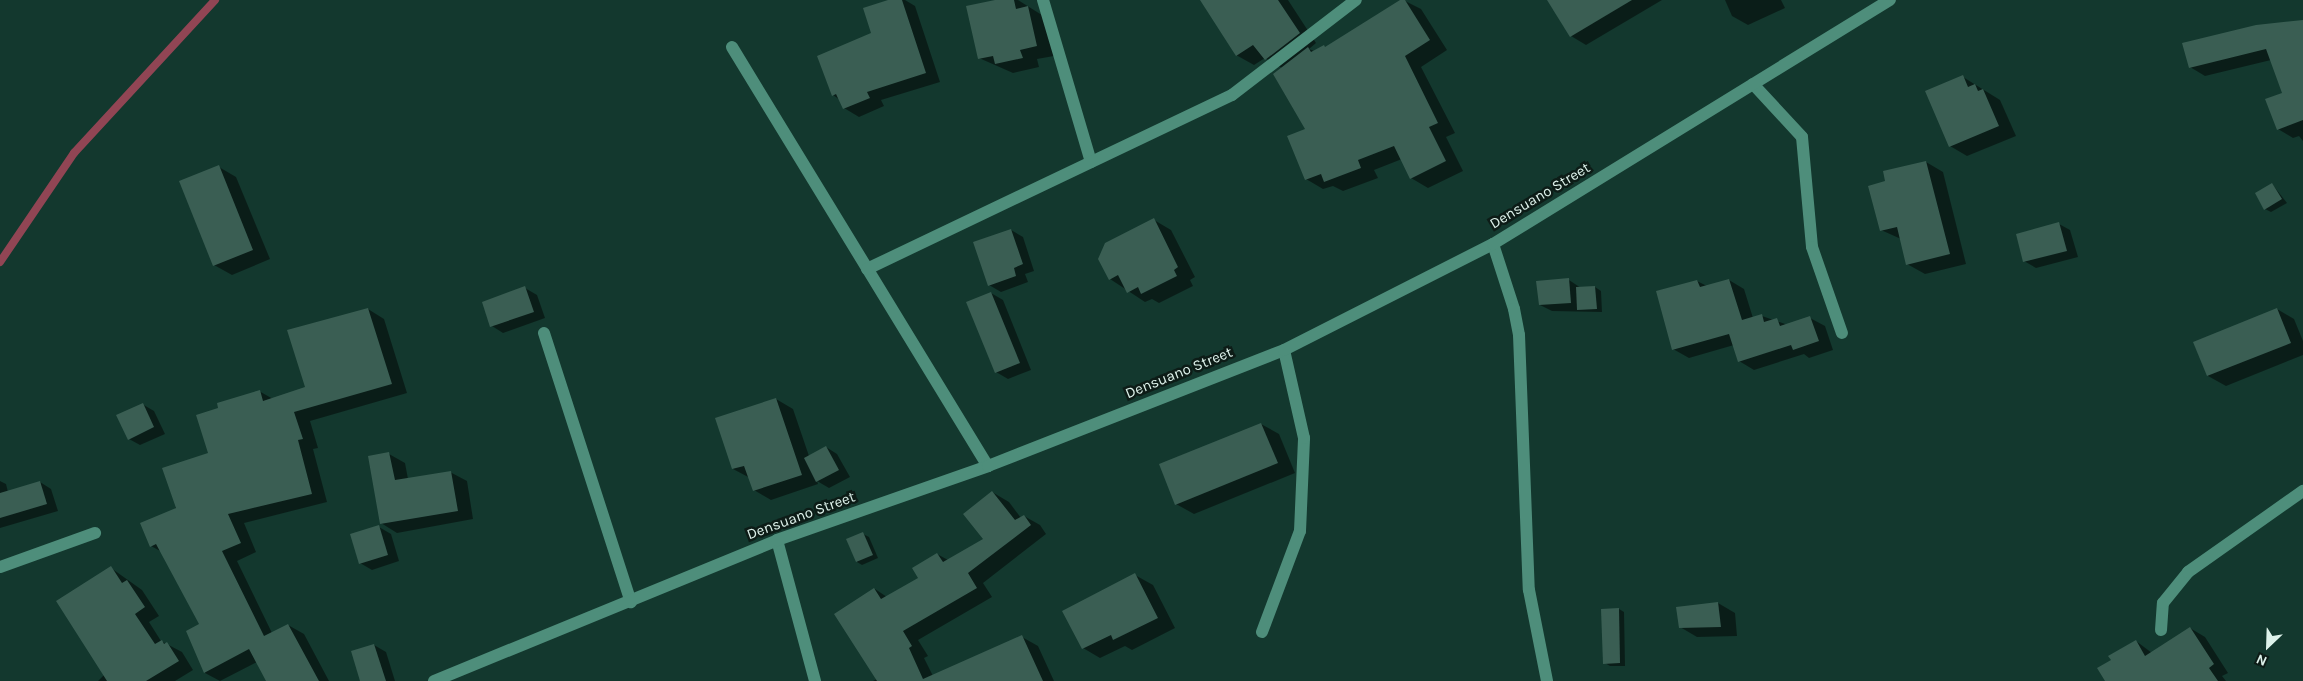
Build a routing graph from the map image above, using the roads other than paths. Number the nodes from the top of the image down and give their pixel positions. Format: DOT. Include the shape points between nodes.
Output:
graph roads {
  1 [pos="1043,0"];
  2 [pos="1356,0"];
  3 [pos="1890,0"];
  4 [pos="732,47"];
  5 [pos="1753,84"];
  6 [pos="1091,162"];
  7 [pos="1493,244"];
  8 [pos="867,269"];
  9 [pos="544,333"];
  10 [pos="1842,333"];
  11 [pos="1284,350"];
  12 [pos="988,466"];
  13 [pos="2303,491"];
  14 [pos="95,533"];
  15 [pos="777,540"];
  16 [pos="0,568"];
  17 [pos="631,602"];
  18 [pos="2161,630"];
  19 [pos="1262,632"];
  20 [pos="434,681"];
  21 [pos="815,681"];
  22 [pos="1546,681"];
  1 -- 6 [label="street"];
  2 -- 6 [label="street" via="1232,95"];
  3 -- 5 [label="street, Densuano Street"];
  4 -- 8 [label="street"];
  5 -- 7 [label="street, Densuano Street"];
  5 -- 10 [label="street" via="1802,137 1812,247"];
  6 -- 8 [label="street"];
  7 -- 11 [label="street, Densuano Street"];
  7 -- 22 [label="street" via="1519,335 1529,590"];
  8 -- 12 [label="street"];
  9 -- 17 [label="street"];
  11 -- 12 [label="street, Densuano Street"];
  11 -- 19 [label="street" via="1304,438 1300,531"];
  12 -- 15 [label="street, Densuano Street"];
  13 -- 18 [label="street" via="2188,572 2163,603"];
  14 -- 16 [label="street"];
  15 -- 17 [label="street, Densuano Street"];
  15 -- 21 [label="street"];
  17 -- 20 [label="street, Densuano Street"];
}
